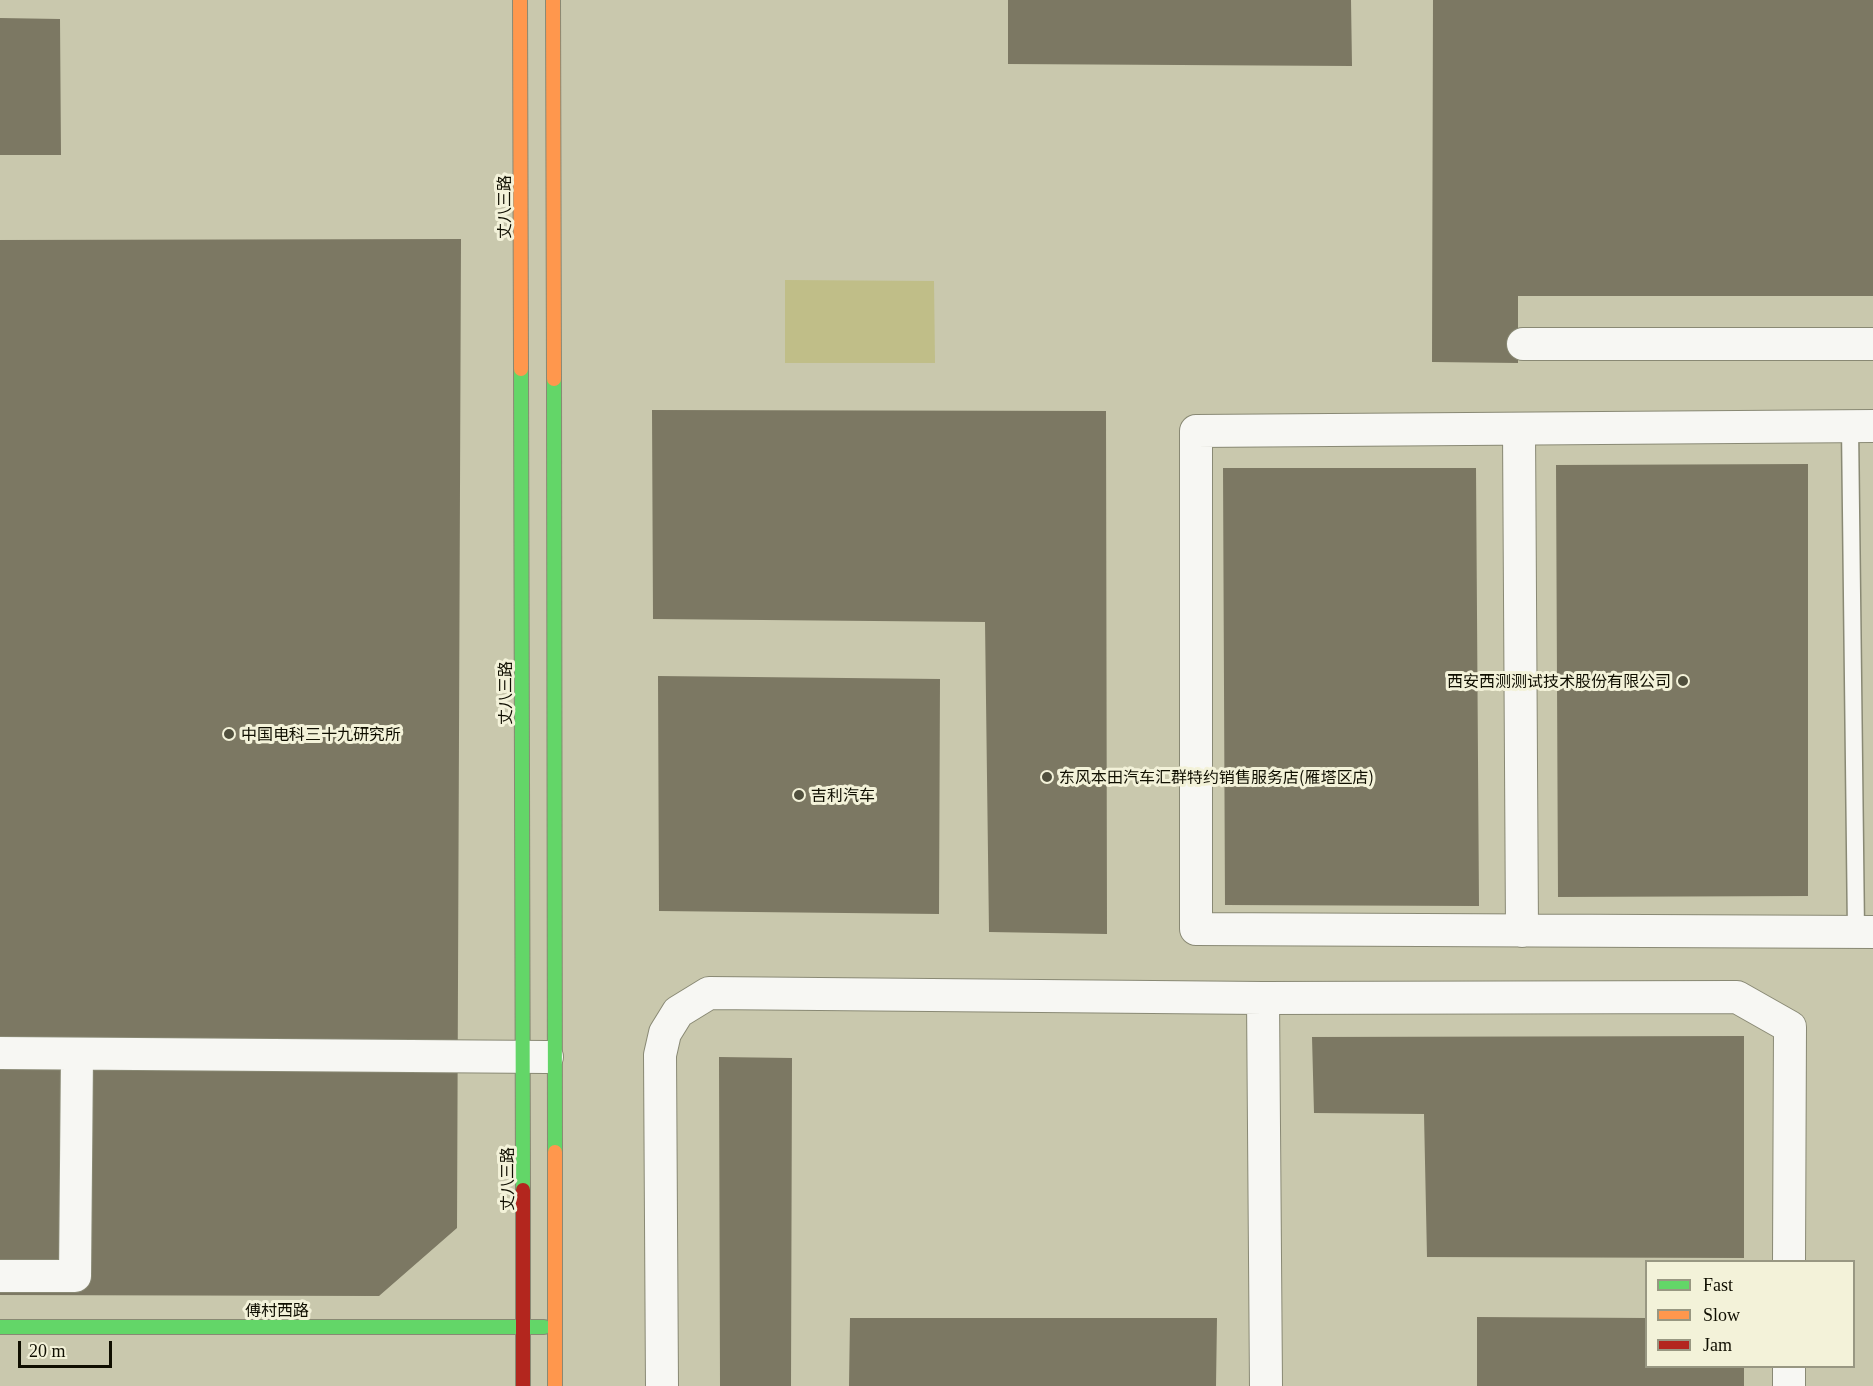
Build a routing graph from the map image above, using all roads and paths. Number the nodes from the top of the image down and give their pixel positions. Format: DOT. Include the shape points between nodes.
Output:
graph roads {
  1 [pos="520,0"];
  2 [pos="554,0"];
  3 [pos="1523,344"];
  4 [pos="1873,344"];
  5 [pos="1862,426"];
  6 [pos="1519,430"];
  7 [pos="1522,931"];
  8 [pos="1865,932"];
  9 [pos="1263,998"];
  10 [pos="0,1053"];
  11 [pos="76,1055"];
  12 [pos="554,1057"];
  13 [pos="523,1058"];
  14 [pos="1789,1260"];
  15 [pos="0,1276"];
  16 [pos="0,1327"];
  17 [pos="523,1327"];
  18 [pos="555,1327"];
  19 [pos="1789,1368"];
  20 [pos="523,1386"];
  21 [pos="555,1386"];
  22 [pos="662,1386"];
  23 [pos="1266,1386"];
  24 [pos="1789,1386"];
  1 -- 13 [label="street, 丈八三路"];
  2 -- 12 [label="street"];
  3 -- 4 [label="street"];
  5 -- 6 [label="street"];
  5 -- 8 [label="lane"];
  6 -- 7 [label="street"];
  6 -- 7 [label="street" via="1197,431 1197,929"];
  7 -- 8 [label="street"];
  9 -- 14 [label="street" via="1737,997 1790,1027"];
  9 -- 22 [label="street" via="710,993 694,1000 678,1012 665,1033 660,1055"];
  9 -- 23 [label="street"];
  10 -- 11 [label="street"];
  11 -- 13 [label="street"];
  11 -- 15 [label="street" via="75,1276"];
  12 -- 13 [label="street"];
  12 -- 18 [label="street"];
  13 -- 17 [label="street, 丈八三路"];
  16 -- 17 [label="street, 傅村西路"];
  17 -- 18 [label="street, 傅村西路"];
  17 -- 20 [label="street, 丈八三路"];
  18 -- 21 [label="street"];
  19 -- 24 [label="street"];
}
